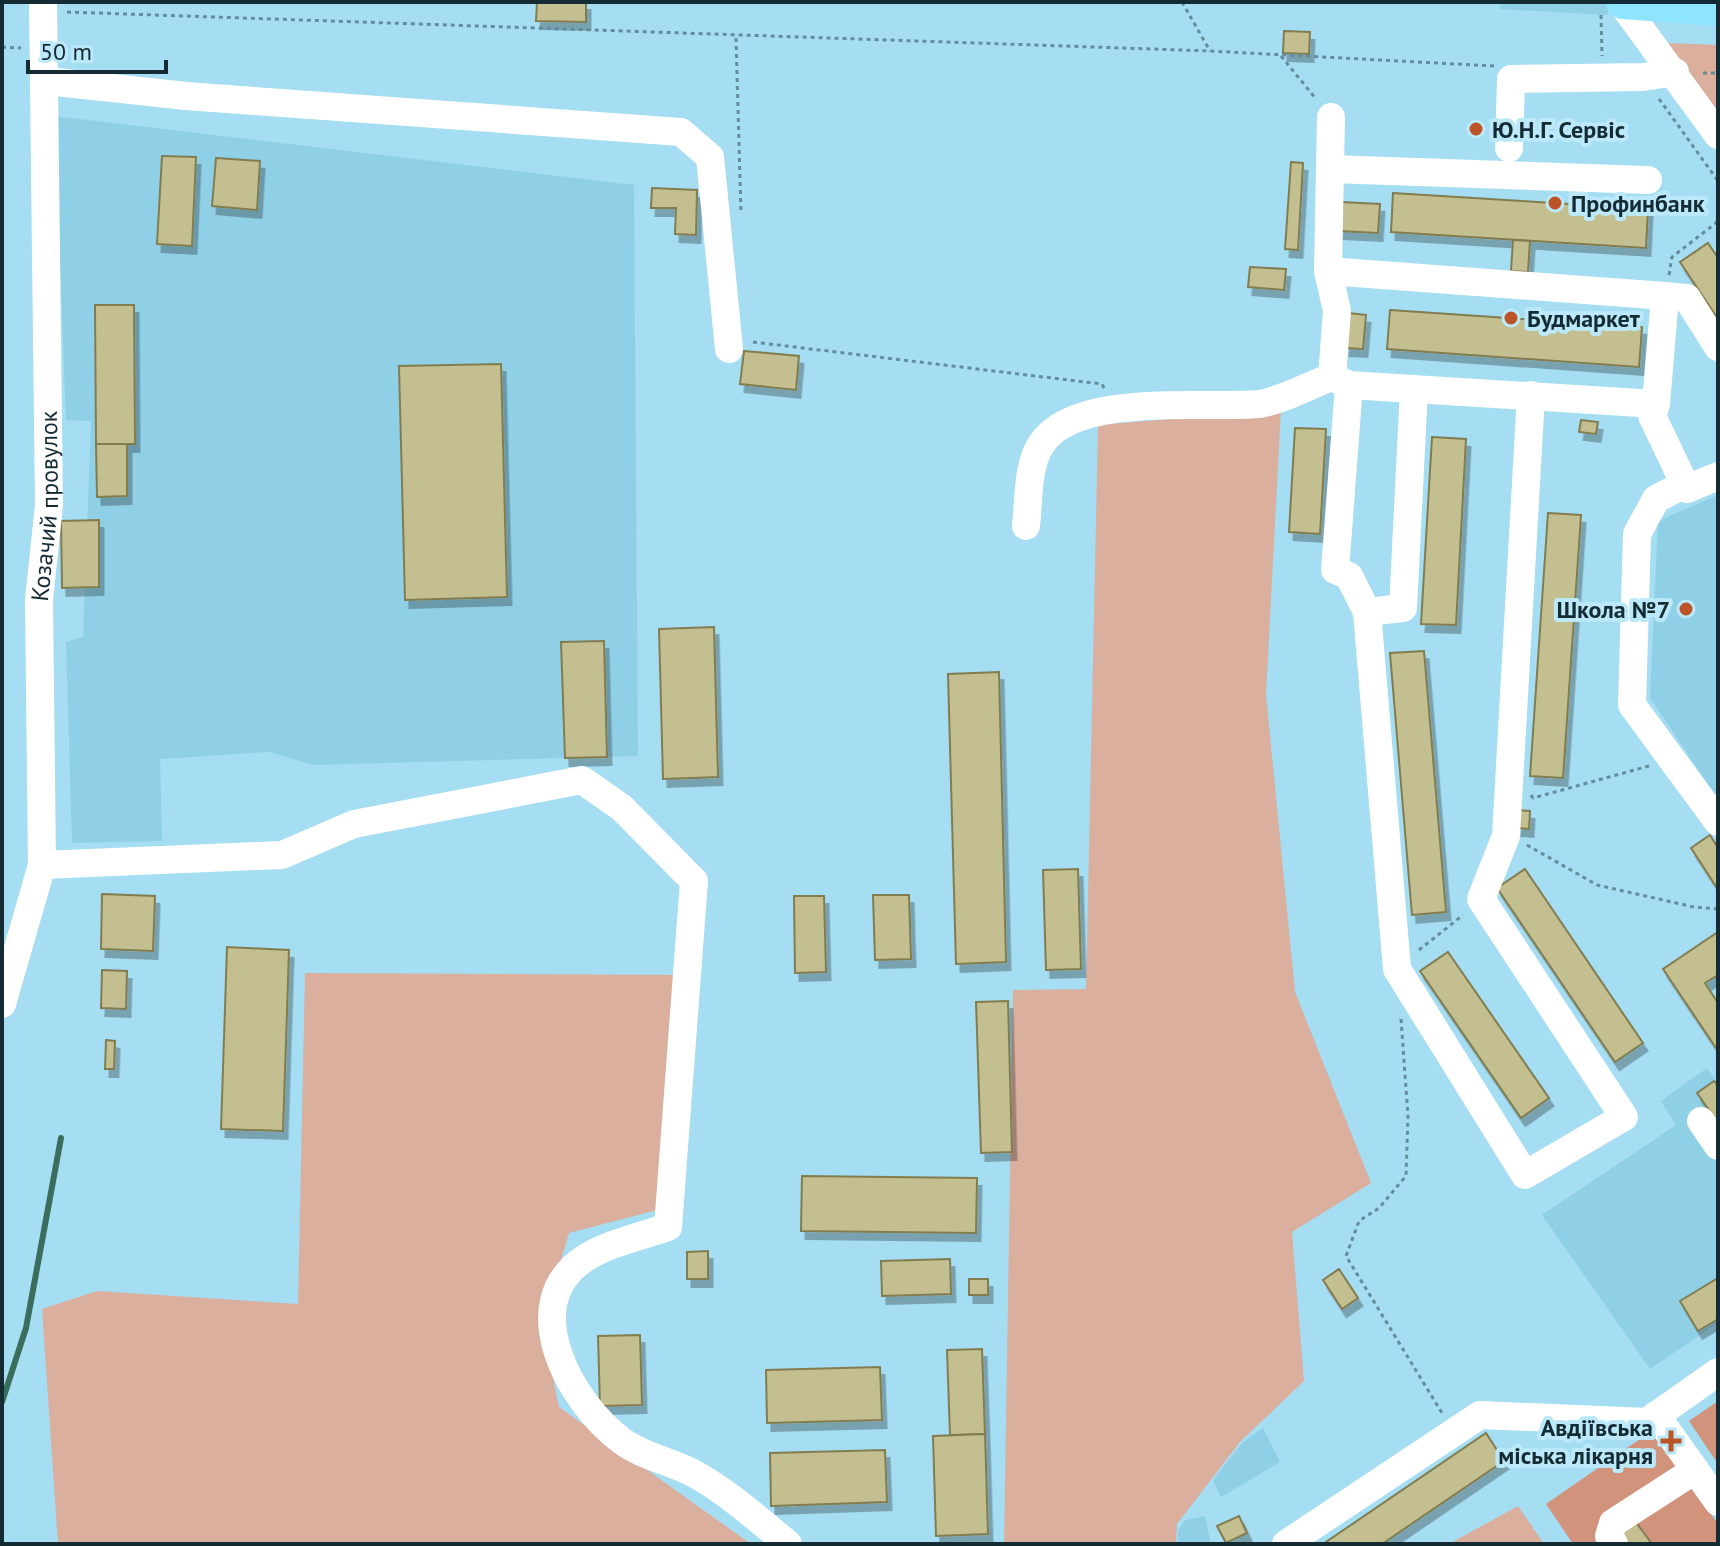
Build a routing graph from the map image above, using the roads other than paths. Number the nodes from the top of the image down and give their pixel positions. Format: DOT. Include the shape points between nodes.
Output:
graph roads {
  1 [pos="1616,5"];
  2 [pos="43,7"];
  3 [pos="1718,9"];
  4 [pos="1675,72"];
  5 [pos="47,81"];
  6 [pos="1331,117"];
  7 [pos="1718,135"];
  8 [pos="1509,148"];
  9 [pos="1331,169"];
  10 [pos="1648,180"];
  11 [pos="1328,271"];
  12 [pos="1665,296"];
  13 [pos="736,345"];
  14 [pos="1718,347"];
  15 [pos="1340,381"];
  16 [pos="1414,389"];
  17 [pos="1531,395"];
  18 [pos="1656,404"];
  19 [pos="1718,476"];
  20 [pos="1685,484"];
  21 [pos="1026,526"];
  22 [pos="1367,612"];
  23 [pos="1718,822"];
  24 [pos="42,865"];
  25 [pos="2,1004"];
  26 [pos="1701,1121"];
  27 [pos="1718,1146"];
  28 [pos="1718,1372"];
  29 [pos="1656,1415"];
  30 [pos="1695,1470"];
  31 [pos="1718,1502"];
  32 [pos="788,1544"];
  33 [pos="1286,1544"];
  34 [pos="1614,1544"];
  1 -- 3 [label="main road"];
  1 -- 4 [label="street"];
  2 -- 5 [label="street, Козачий провулок"];
  4 -- 7 [label="street"];
  4 -- 8 [label="street" via="1511,79"];
  5 -- 13 [label="street" via="681,132 710,157"];
  5 -- 24 [label="street, Козачий провулок" via="49,505 39,600"];
  6 -- 9 [label="street"];
  9 -- 10 [label="street"];
  9 -- 11 [label="street"];
  11 -- 12 [label="street"];
  11 -- 15 [label="street" via="1337,311"];
  12 -- 14 [label="street" via="1687,298"];
  12 -- 18 [label="street"];
  15 -- 16 [label="street"];
  15 -- 21 [label="street" via="1262,404 1117,409 1059,425 1034,461"];
  15 -- 22 [label="street" via="1335,570 1349,576"];
  16 -- 17 [label="street"];
  16 -- 22 [label="street" via="1403,608"];
  17 -- 18 [label="street"];
  17 -- 22 [label="street" via="1506,836 1481,899 1624,1117 1525,1175 1397,969"];
  18 -- 20 [label="street" via="1652,416"];
  19 -- 20 [label="street" via="1687,489"];
  20 -- 23 [label="street" via="1656,499 1637,534 1632,705"];
  24 -- 25 [label="street, Козачий провулок"];
  24 -- 32 [label="street" via="282,855 354,824 582,780 622,808 694,881 668,1227 587,1257 560,1282 550,1312 553,1340 598,1422 625,1444 700,1476"];
  26 -- 27 [label="street"];
  28 -- 29 [label="street"];
  29 -- 30 [label="street"];
  29 -- 33 [label="street" via="1647,1422 1480,1415"];
  30 -- 31 [label="street"];
  30 -- 34 [label="street" via="1613,1523 1609,1536"];
}
